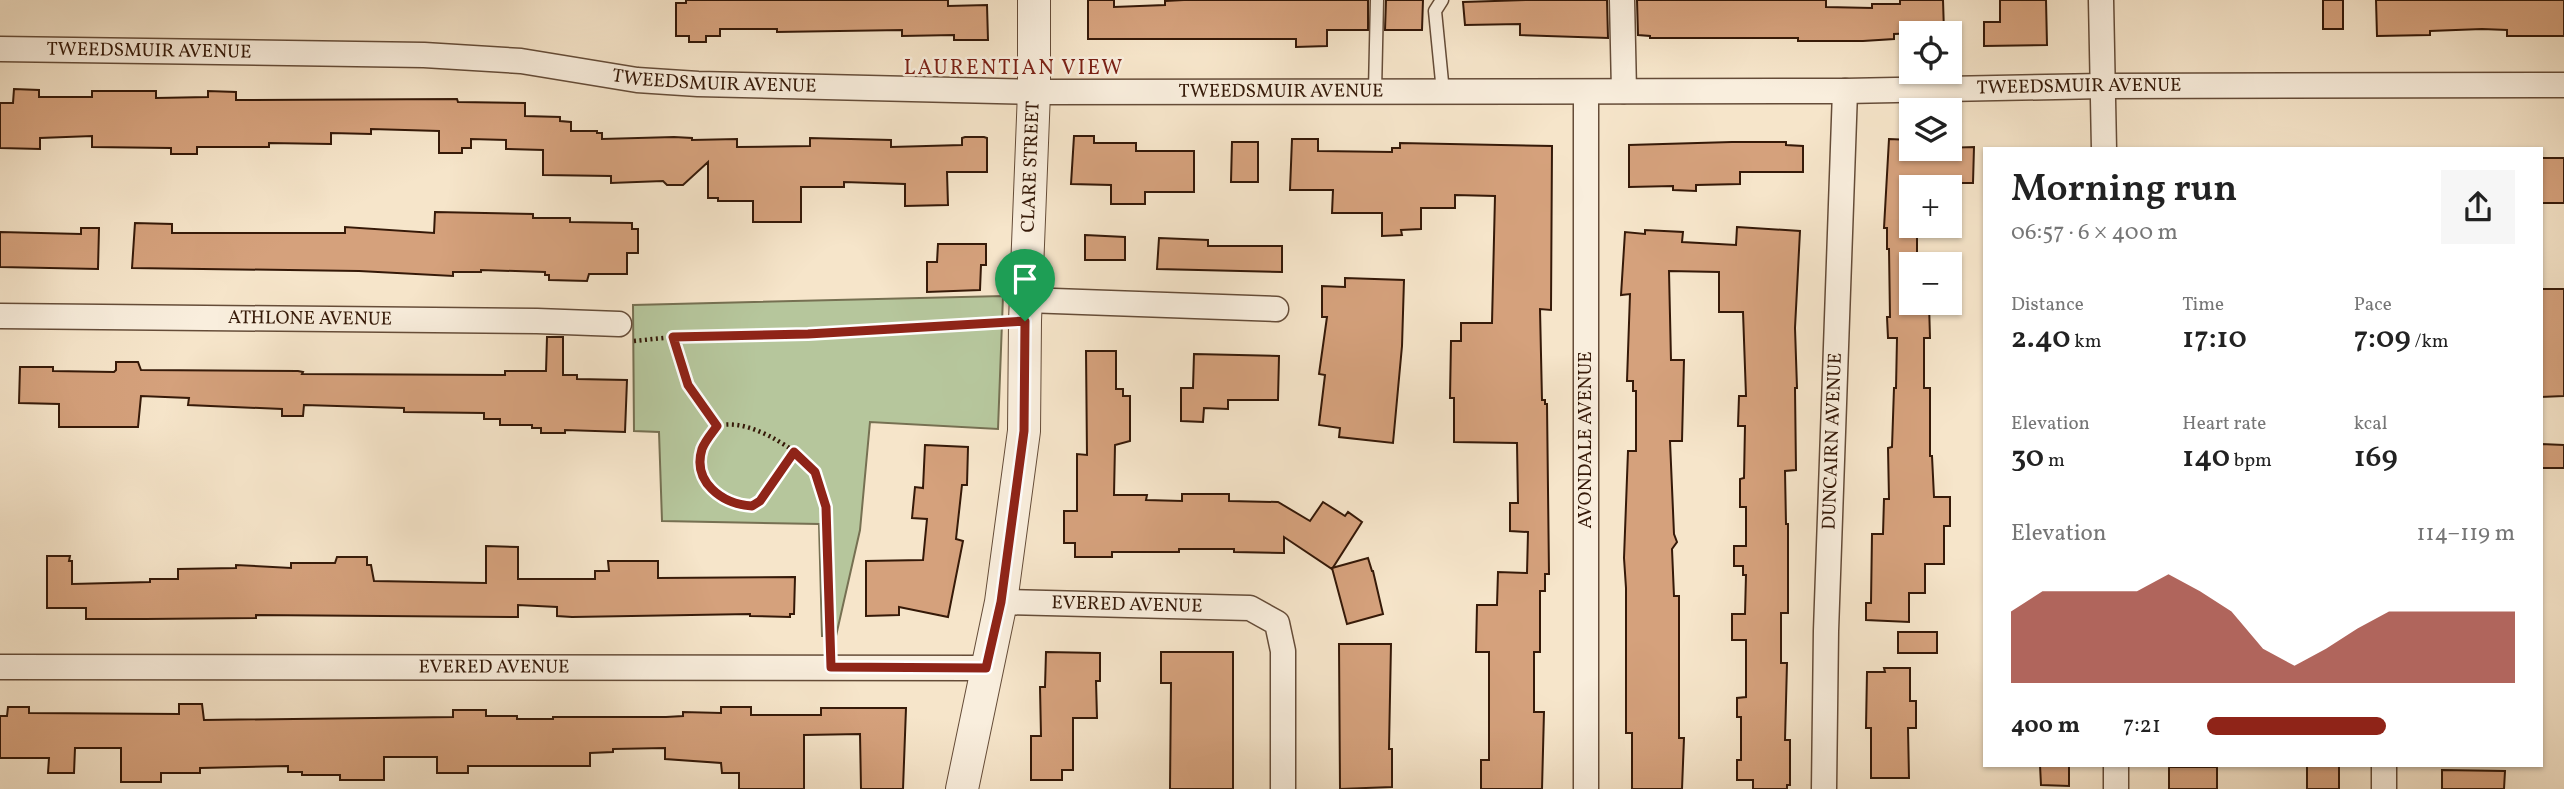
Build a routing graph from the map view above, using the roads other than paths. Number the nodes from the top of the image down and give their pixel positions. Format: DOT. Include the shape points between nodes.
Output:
graph roads {
  1 [pos="1034,0"];
  2 [pos="1377,0"];
  3 [pos="1442,0"];
  4 [pos="1622,0"];
  5 [pos="2101,0"];
  6 [pos="0,49"];
  7 [pos="2564,85"];
  8 [pos="2103,86"];
  9 [pos="1375,91"];
  10 [pos="1624,91"];
  11 [pos="1034,92"];
  12 [pos="1443,92"];
  13 [pos="1586,92"];
  14 [pos="1845,92"];
  15 [pos="2104,147"];
  16 [pos="1276,309"];
  17 [pos="1025,310"];
  18 [pos="0,316"];
  19 [pos="619,324"];
  20 [pos="1001,602"];
  21 [pos="0,667"];
  22 [pos="986,668"];
  23 [pos="2116,767"];
  24 [pos="2384,767"];
  25 [pos="962,789"];
  26 [pos="1283,789"];
  27 [pos="1586,789"];
  28 [pos="1824,789"];
  29 [pos="2116,789"];
  30 [pos="2384,789"];
  1 -- 11 [label="street, CLARE STREET"];
  2 -- 9 [label="lane"];
  3 -- 12 [label="lane" via="1435,11"];
  4 -- 10 [label="street"];
  5 -- 8 [label="street"];
  6 -- 11 [label="street, TWEEDSMUIR AVENUE" via="424,55 521,61 637,80 698,84"];
  7 -- 8 [label="street, TWEEDSMUIR AVENUE"];
  8 -- 14 [label="street, TWEEDSMUIR AVENUE"];
  8 -- 15 [label="street"];
  9 -- 11 [label="street, TWEEDSMUIR AVENUE"];
  9 -- 12 [label="street, TWEEDSMUIR AVENUE"];
  10 -- 13 [label="street, TWEEDSMUIR AVENUE"];
  10 -- 14 [label="street, TWEEDSMUIR AVENUE"];
  11 -- 17 [label="street, CLARE STREET"];
  12 -- 13 [label="street, TWEEDSMUIR AVENUE"];
  13 -- 27 [label="street, AVONDALE AVENUE"];
  14 -- 28 [label="street, DUNCAIRN AVENUE"];
  16 -- 17 [label="street"];
  17 -- 20 [label="street, CLARE STREET" via="1024,431"];
  18 -- 19 [label="street, ATHLONE AVENUE"];
  20 -- 22 [label="street, CLARE STREET"];
  20 -- 26 [label="street, EVERED AVENUE" via="1252,609 1277,624 1283,651"];
  21 -- 22 [label="street, EVERED AVENUE"];
  22 -- 25 [label="street, CLARE STREET"];
  23 -- 29 [label="street"];
  24 -- 30 [label="street"];
}
